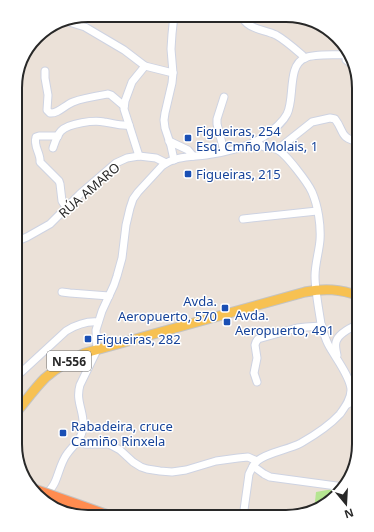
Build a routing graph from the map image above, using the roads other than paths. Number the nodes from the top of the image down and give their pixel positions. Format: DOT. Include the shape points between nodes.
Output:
graph roads {
  1 [pos="173,22"];
  2 [pos="244,22"];
  3 [pos="75,24"];
  4 [pos="343,55"];
  5 [pos="304,58"];
  6 [pos="145,66"];
  7 [pos="45,71"];
  8 [pos="173,73"];
  9 [pos="224,97"];
  10 [pos="124,106"];
  11 [pos="129,125"];
  12 [pos="58,136"];
  13 [pos="352,140"];
  14 [pos="169,141"];
  15 [pos="257,141"];
  16 [pos="53,148"];
  17 [pos="278,149"];
  18 [pos="224,151"];
  19 [pos="139,156"];
  20 [pos="193,156"];
  21 [pos="174,160"];
  22 [pos="166,163"];
  23 [pos="66,207"];
  24 [pos="317,210"];
  25 [pos="243,219"];
  26 [pos="22,239"];
  27 [pos="316,290"];
  28 [pos="62,292"];
  29 [pos="352,294"];
  30 [pos="109,296"];
  31 [pos="98,322"];
  32 [pos="322,326"];
  33 [pos="352,327"];
  34 [pos="97,350"];
  35 [pos="337,359"];
  36 [pos="22,372"];
  37 [pos="257,382"];
  38 [pos="351,386"];
  39 [pos="352,402"];
  40 [pos="346,405"];
  41 [pos="22,406"];
  42 [pos="78,442"];
  43 [pos="255,464"];
  44 [pos="326,485"];
  45 [pos="46,494"];
  46 [pos="46,494"];
  47 [pos="91,510"];
  48 [pos="244,510"];
  1 -- 8 [label="street"];
  2 -- 5 [label="street" via="278,36"];
  3 -- 6 [label="street" via="118,46"];
  4 -- 5 [label="street"];
  5 -- 15 [label="street" via="295,69 288,112 284,120"];
  6 -- 8 [label="street"];
  6 -- 10 [label="street" via="132,82"];
  7 -- 10 [label="street" via="47,110 50,112 57,112 74,101 108,94"];
  8 -- 14 [label="street" via="165,113 165,128"];
  9 -- 18 [label="street" via="217,124"];
  10 -- 11 [label="street"];
  11 -- 12 [label="street" via="88,121 69,126"];
  11 -- 19 [label="street"];
  12 -- 16 [label="street"];
  12 -- 23 [label="street" via="39,136 34,142 41,156 40,162 60,184 62,201"];
  13 -- 17 [label="street" via="342,133 335,119 330,118 312,122"];
  14 -- 20 [label="street" via="188,150"];
  14 -- 21 [label="street"];
  15 -- 17 [label="street" via="261,146"];
  15 -- 18 [label="street"];
  17 -- 24 [label="street" via="308,185"];
  18 -- 20 [label="street"];
  19 -- 22 [label="street, RÚA AMARO" via="156,158"];
  19 -- 23 [label="street, RÚA AMARO" via="116,163"];
  20 -- 21 [label="street"];
  21 -- 22 [label="street"];
  22 -- 30 [label="street" via="133,199 128,214 122,258"];
  23 -- 26 [label="street, RÚA AMARO" via="50,224"];
  24 -- 25 [label="street"];
  24 -- 27 [label="street" via="320,239 315,275"];
  27 -- 29 [label="main road, N-556"];
  27 -- 32 [label="street"];
  27 -- 34 [label="main road, N-556"];
  28 -- 30 [label="street"];
  30 -- 31 [label="street"];
  31 -- 34 [label="street"];
  31 -- 36 [label="street" via="85,323 66,331"];
  32 -- 35 [label="street" via="328,345"];
  32 -- 37 [label="street" via="297,328 258,339 255,345 257,358 254,373"];
  33 -- 35 [label="street" via="337,338"];
  34 -- 41 [label="main road, N-556" via="72,359 52,372"];
  34 -- 42 [label="street" via="78,391 83,420 82,434"];
  35 -- 38 [label="street"];
  38 -- 40 [label="street" via="350,399"];
  39 -- 40 [label="street"];
  40 -- 43 [label="street" via="332,422 308,439"];
  42 -- 43 [label="street" via="109,444 141,467 160,471 186,470 216,461 248,457"];
  42 -- 45 [label="street" via="67,454 54,484"];
  43 -- 44 [label="street" via="270,477"];
  43 -- 48 [label="street" via="249,474"];
  46 -- 47 [label="highway, bridge"];
}
